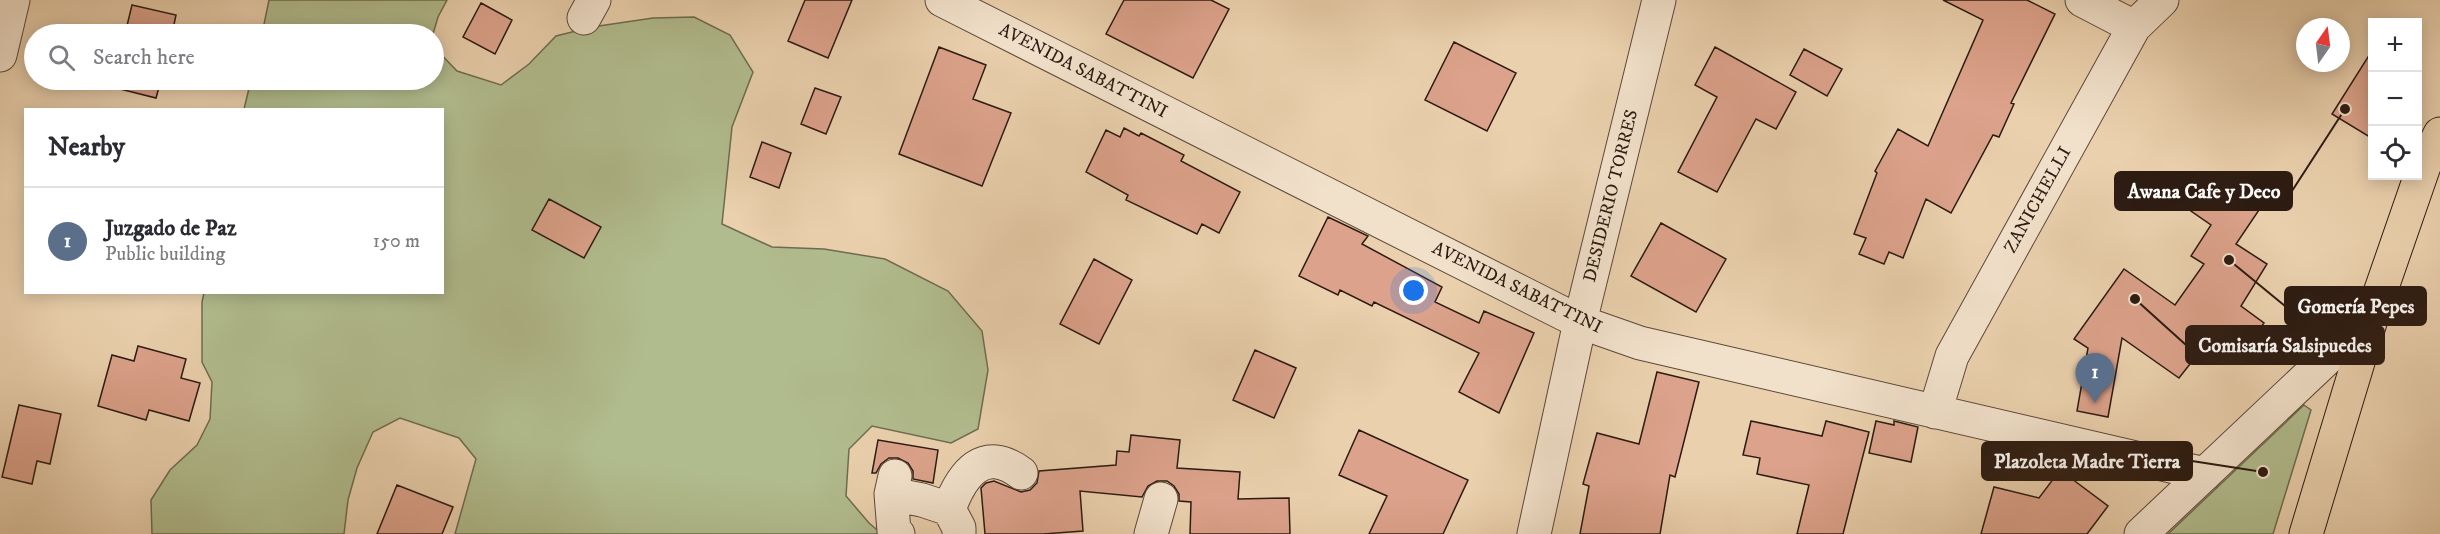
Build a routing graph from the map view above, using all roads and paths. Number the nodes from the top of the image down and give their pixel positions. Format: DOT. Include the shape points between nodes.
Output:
graph roads {
  1 [pos="13,0"];
  2 [pos="942,0"];
  3 [pos="1659,0"];
  4 [pos="2082,0"];
  5 [pos="2162,0"];
  6 [pos="2134,27"];
  7 [pos="0,55"];
  8 [pos="2440,134"];
  9 [pos="2372,315"];
  10 [pos="1580,322"];
  11 [pos="1935,412"];
  12 [pos="1021,473"];
  13 [pos="2205,474"];
  14 [pos="1161,499"];
  15 [pos="954,521"];
  16 [pos="898,534"];
  17 [pos="1150,534"];
  18 [pos="1534,534"];
  19 [pos="2141,534"];
  20 [pos="2307,534"];
  1 -- 7 [label="street"];
  2 -- 10 [label="street, AVENIDA SABATTINI"];
  3 -- 10 [label="street, DESIDERIO TORRES"];
  4 -- 6 [label="street"];
  5 -- 6 [label="street, ZANICHELLI"];
  6 -- 11 [label="street, ZANICHELLI" via="1952,356"];
  8 -- 9 [label="main road" via="2424,166"];
  9 -- 13 [label="street"];
  9 -- 20 [label="main road"];
  10 -- 11 [label="street, AVENIDA SABATTINI" via="1640,343"];
  10 -- 18 [label="street, DESIDERIO TORRES"];
  11 -- 13 [label="street, AVENIDA SABATTINI"];
  12 -- 15 [label="street" via="1008,464 986,461 971,469 955,491"];
  13 -- 19 [label="street"];
  14 -- 17 [label="street"];
  15 -- 16 [label="street" via="893,485 894,531"];
}
